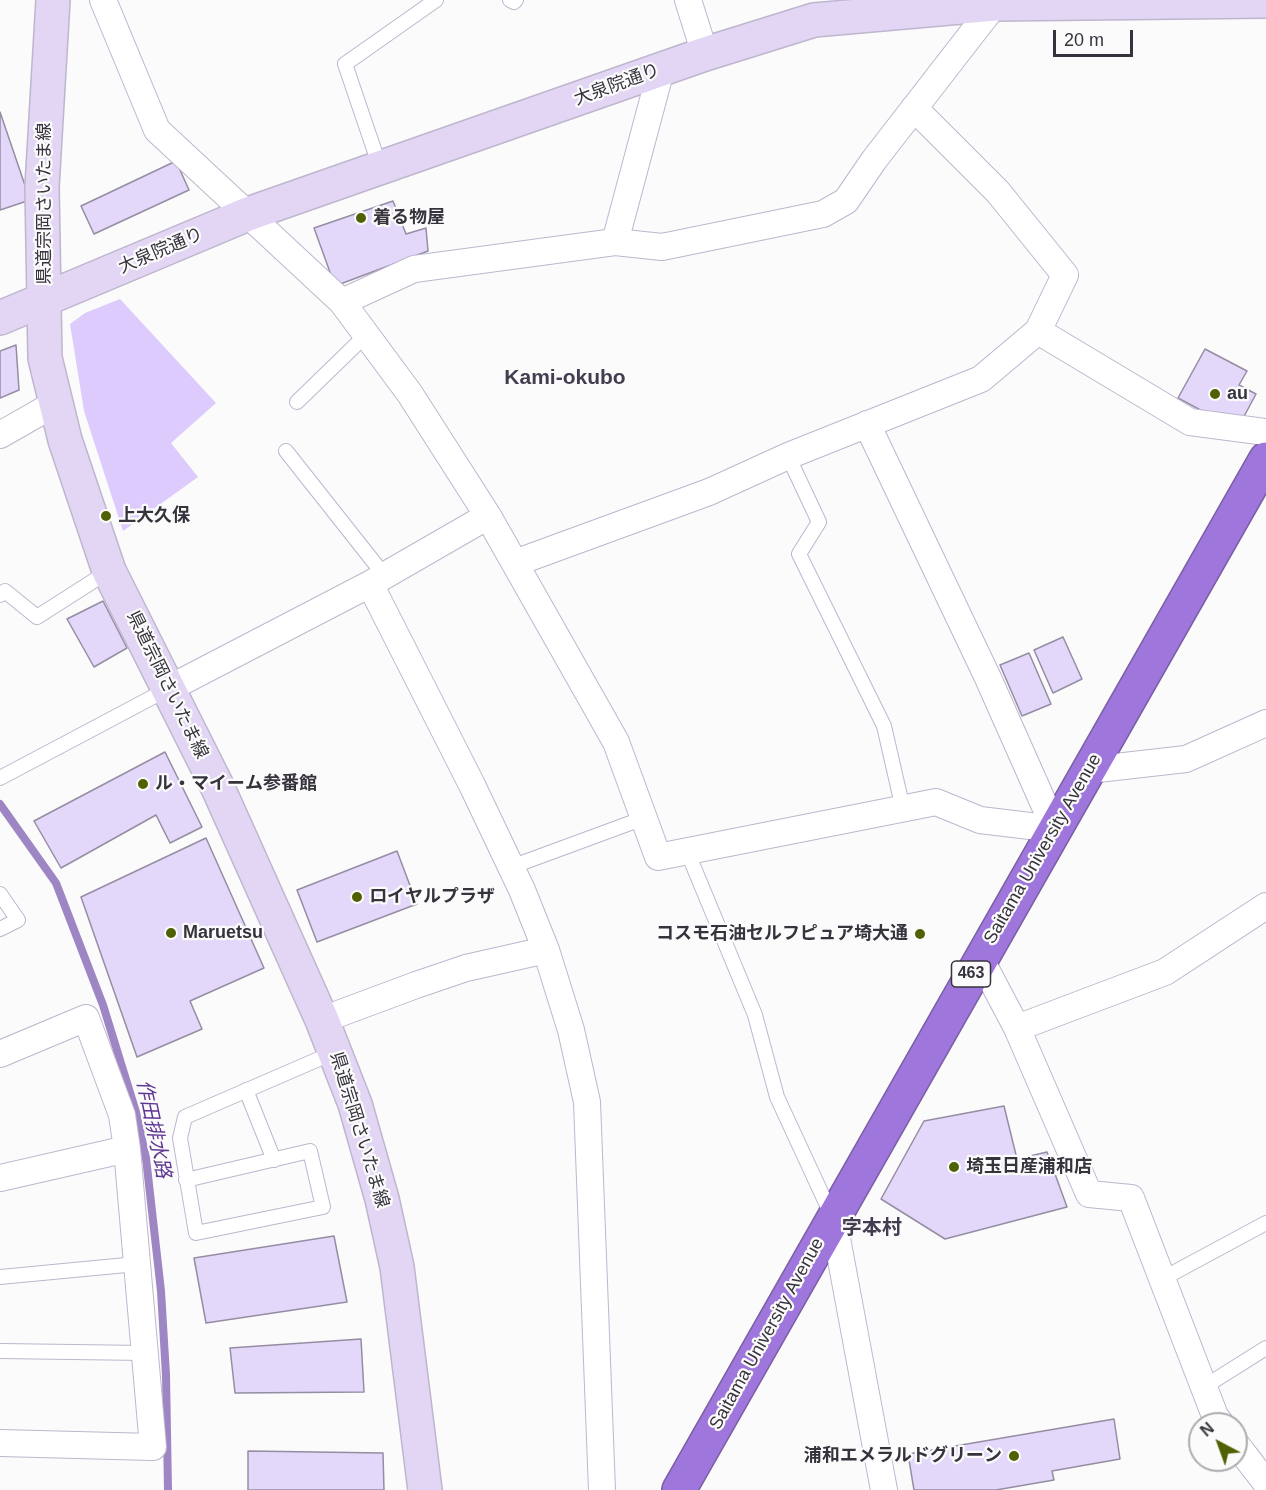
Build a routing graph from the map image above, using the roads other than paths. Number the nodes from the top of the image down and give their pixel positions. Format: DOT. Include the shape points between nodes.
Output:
graph roads {
  1 [pos="53,0"];
  2 [pos="103,0"];
  3 [pos="436,0"];
  4 [pos="510,0"];
  5 [pos="516,0"];
  6 [pos="688,0"];
  7 [pos="1266,1"];
  8 [pos="995,4"];
  9 [pos="705,54"];
  10 [pos="661,70"];
  11 [pos="914,108"];
  12 [pos="380,167"];
  13 [pos="248,214"];
  14 [pos="615,242"];
  15 [pos="45,300"];
  16 [pos="342,302"];
  17 [pos="0,318"];
  18 [pos="1038,331"];
  19 [pos="366,334"];
  20 [pos="297,402"];
  21 [pos="56,403"];
  22 [pos="867,424"];
  23 [pos="1266,432"];
  24 [pos="0,435"];
  25 [pos="286,451"];
  26 [pos="788,456"];
  27 [pos="1265,468"];
  28 [pos="488,516"];
  29 [pos="515,563"];
  30 [pos="109,571"];
  31 [pos="377,580"];
  32 [pos="0,595"];
  33 [pos="168,689"];
  34 [pos="1266,723"];
  35 [pos="1089,770"];
  36 [pos="0,778"];
  37 [pos="903,809"];
  38 [pos="644,818"];
  39 [pos="1055,829"];
  40 [pos="687,851"];
  41 [pos="511,867"];
  42 [pos="0,894"];
  43 [pos="1266,906"];
  44 [pos="0,928"];
  45 [pos="546,950"];
  46 [pos="980,958"];
  47 [pos="322,1020"];
  48 [pos="1017,1028"];
  49 [pos="335,1052"];
  50 [pos="0,1054"];
  51 [pos="246,1090"];
  52 [pos="127,1149"];
  53 [pos="274,1160"];
  54 [pos="0,1178"];
  55 [pos="186,1180"];
  56 [pos="833,1217"];
  57 [pos="1266,1223"];
  58 [pos="137,1264"];
  59 [pos="0,1277"];
  60 [pos="1162,1279"];
  61 [pos="1266,1348"];
  62 [pos="0,1351"];
  63 [pos="145,1353"];
  64 [pos="1204,1387"];
  65 [pos="1213,1412"];
  66 [pos="0,1443"];
  67 [pos="1248,1460"];
  68 [pos="1266,1483"];
  69 [pos="425,1490"];
  70 [pos="602,1490"];
  71 [pos="679,1490"];
  72 [pos="884,1490"];
  1 -- 15 [label="main road, 県道宗岡さいたま線" via="42,187"];
  2 -- 13 [label="street" via="157,130"];
  3 -- 12 [label="lane" via="345,64"];
  4 -- 5 [label="lane"];
  6 -- 9 [label="street"];
  7 -- 8 [label="main road, 大泉院通り"];
  8 -- 9 [label="main road, 大泉院通り" via="814,20"];
  8 -- 11 [label="street"];
  9 -- 10 [label="main road, 大泉院通り"];
  10 -- 12 [label="main road, 大泉院通り"];
  10 -- 14 [label="street"];
  11 -- 14 [label="street" via="846,201 824,214 663,247"];
  11 -- 18 [label="street" via="998,192 1065,275"];
  12 -- 13 [label="main road, 大泉院通り"];
  13 -- 15 [label="main road, 大泉院通り"];
  13 -- 16 [label="street"];
  14 -- 16 [label="street" via="414,269"];
  15 -- 17 [label="main road, 大泉院通り"];
  15 -- 21 [label="main road, 県道宗岡さいたま線" via="45,358"];
  16 -- 19 [label="street"];
  18 -- 22 [label="street" via="981,379"];
  18 -- 23 [label="street" via="1190,422"];
  19 -- 20 [label="lane"];
  19 -- 28 [label="street" via="410,394"];
  21 -- 24 [label="street"];
  21 -- 30 [label="main road, 県道宗岡さいたま線"];
  22 -- 26 [label="street"];
  22 -- 39 [label="street"];
  25 -- 31 [label="lane"];
  26 -- 29 [label="street" via="709,492"];
  26 -- 37 [label="lane" via="819,522 799,554 884,726"];
  27 -- 35 [label="highway, Saitama University Avenue / 463"];
  28 -- 29 [label="street"];
  28 -- 31 [label="street"];
  29 -- 38 [label="street" via="616,742"];
  30 -- 32 [label="lane" via="37,617 6,591"];
  30 -- 33 [label="main road, 県道宗岡さいたま線"];
  31 -- 33 [label="street"];
  31 -- 41 [label="street"];
  33 -- 36 [label="lane"];
  33 -- 47 [label="main road, 県道宗岡さいたま線" via="218,788"];
  34 -- 35 [label="street" via="1186,759"];
  35 -- 39 [label="highway, Saitama University Avenue / 463"];
  37 -- 39 [label="street" via="936,802 980,820"];
  37 -- 40 [label="street"];
  38 -- 40 [label="street" via="658,857"];
  38 -- 41 [label="lane"];
  39 -- 46 [label="highway, Saitama University Avenue / 463"];
  40 -- 56 [label="lane" via="755,1015 777,1097"];
  41 -- 45 [label="street"];
  42 -- 44 [label="lane" via="18,920"];
  43 -- 48 [label="street" via="1165,972"];
  45 -- 47 [label="street" via="466,968"];
  45 -- 70 [label="street" via="571,1030 587,1101"];
  46 -- 48 [label="street"];
  46 -- 56 [label="highway, Saitama University Avenue / 463"];
  47 -- 49 [label="main road, 県道宗岡さいたま線"];
  48 -- 60 [label="street" via="1089,1194 1131,1198"];
  49 -- 51 [label="lane"];
  49 -- 69 [label="main road, 県道宗岡さいたま線" via="355,1104 397,1267"];
  50 -- 52 [label="street" via="86,1018 122,1115"];
  51 -- 53 [label="lane"];
  51 -- 55 [label="lane" via="185,1117 180,1138"];
  52 -- 54 [label="street"];
  52 -- 58 [label="street"];
  53 -- 55 [label="lane"];
  53 -- 55 [label="lane" via="309,1151 323,1207 196,1233"];
  56 -- 71 [label="highway, Saitama University Avenue / 463"];
  56 -- 72 [label="street"];
  57 -- 60 [label="lane"];
  58 -- 59 [label="lane"];
  58 -- 63 [label="street"];
  60 -- 64 [label="street"];
  61 -- 64 [label="lane"];
  62 -- 63 [label="lane"];
  63 -- 66 [label="street" via="153,1447"];
  64 -- 65 [label="street"];
  67 -- 68 [label="street"];
}
